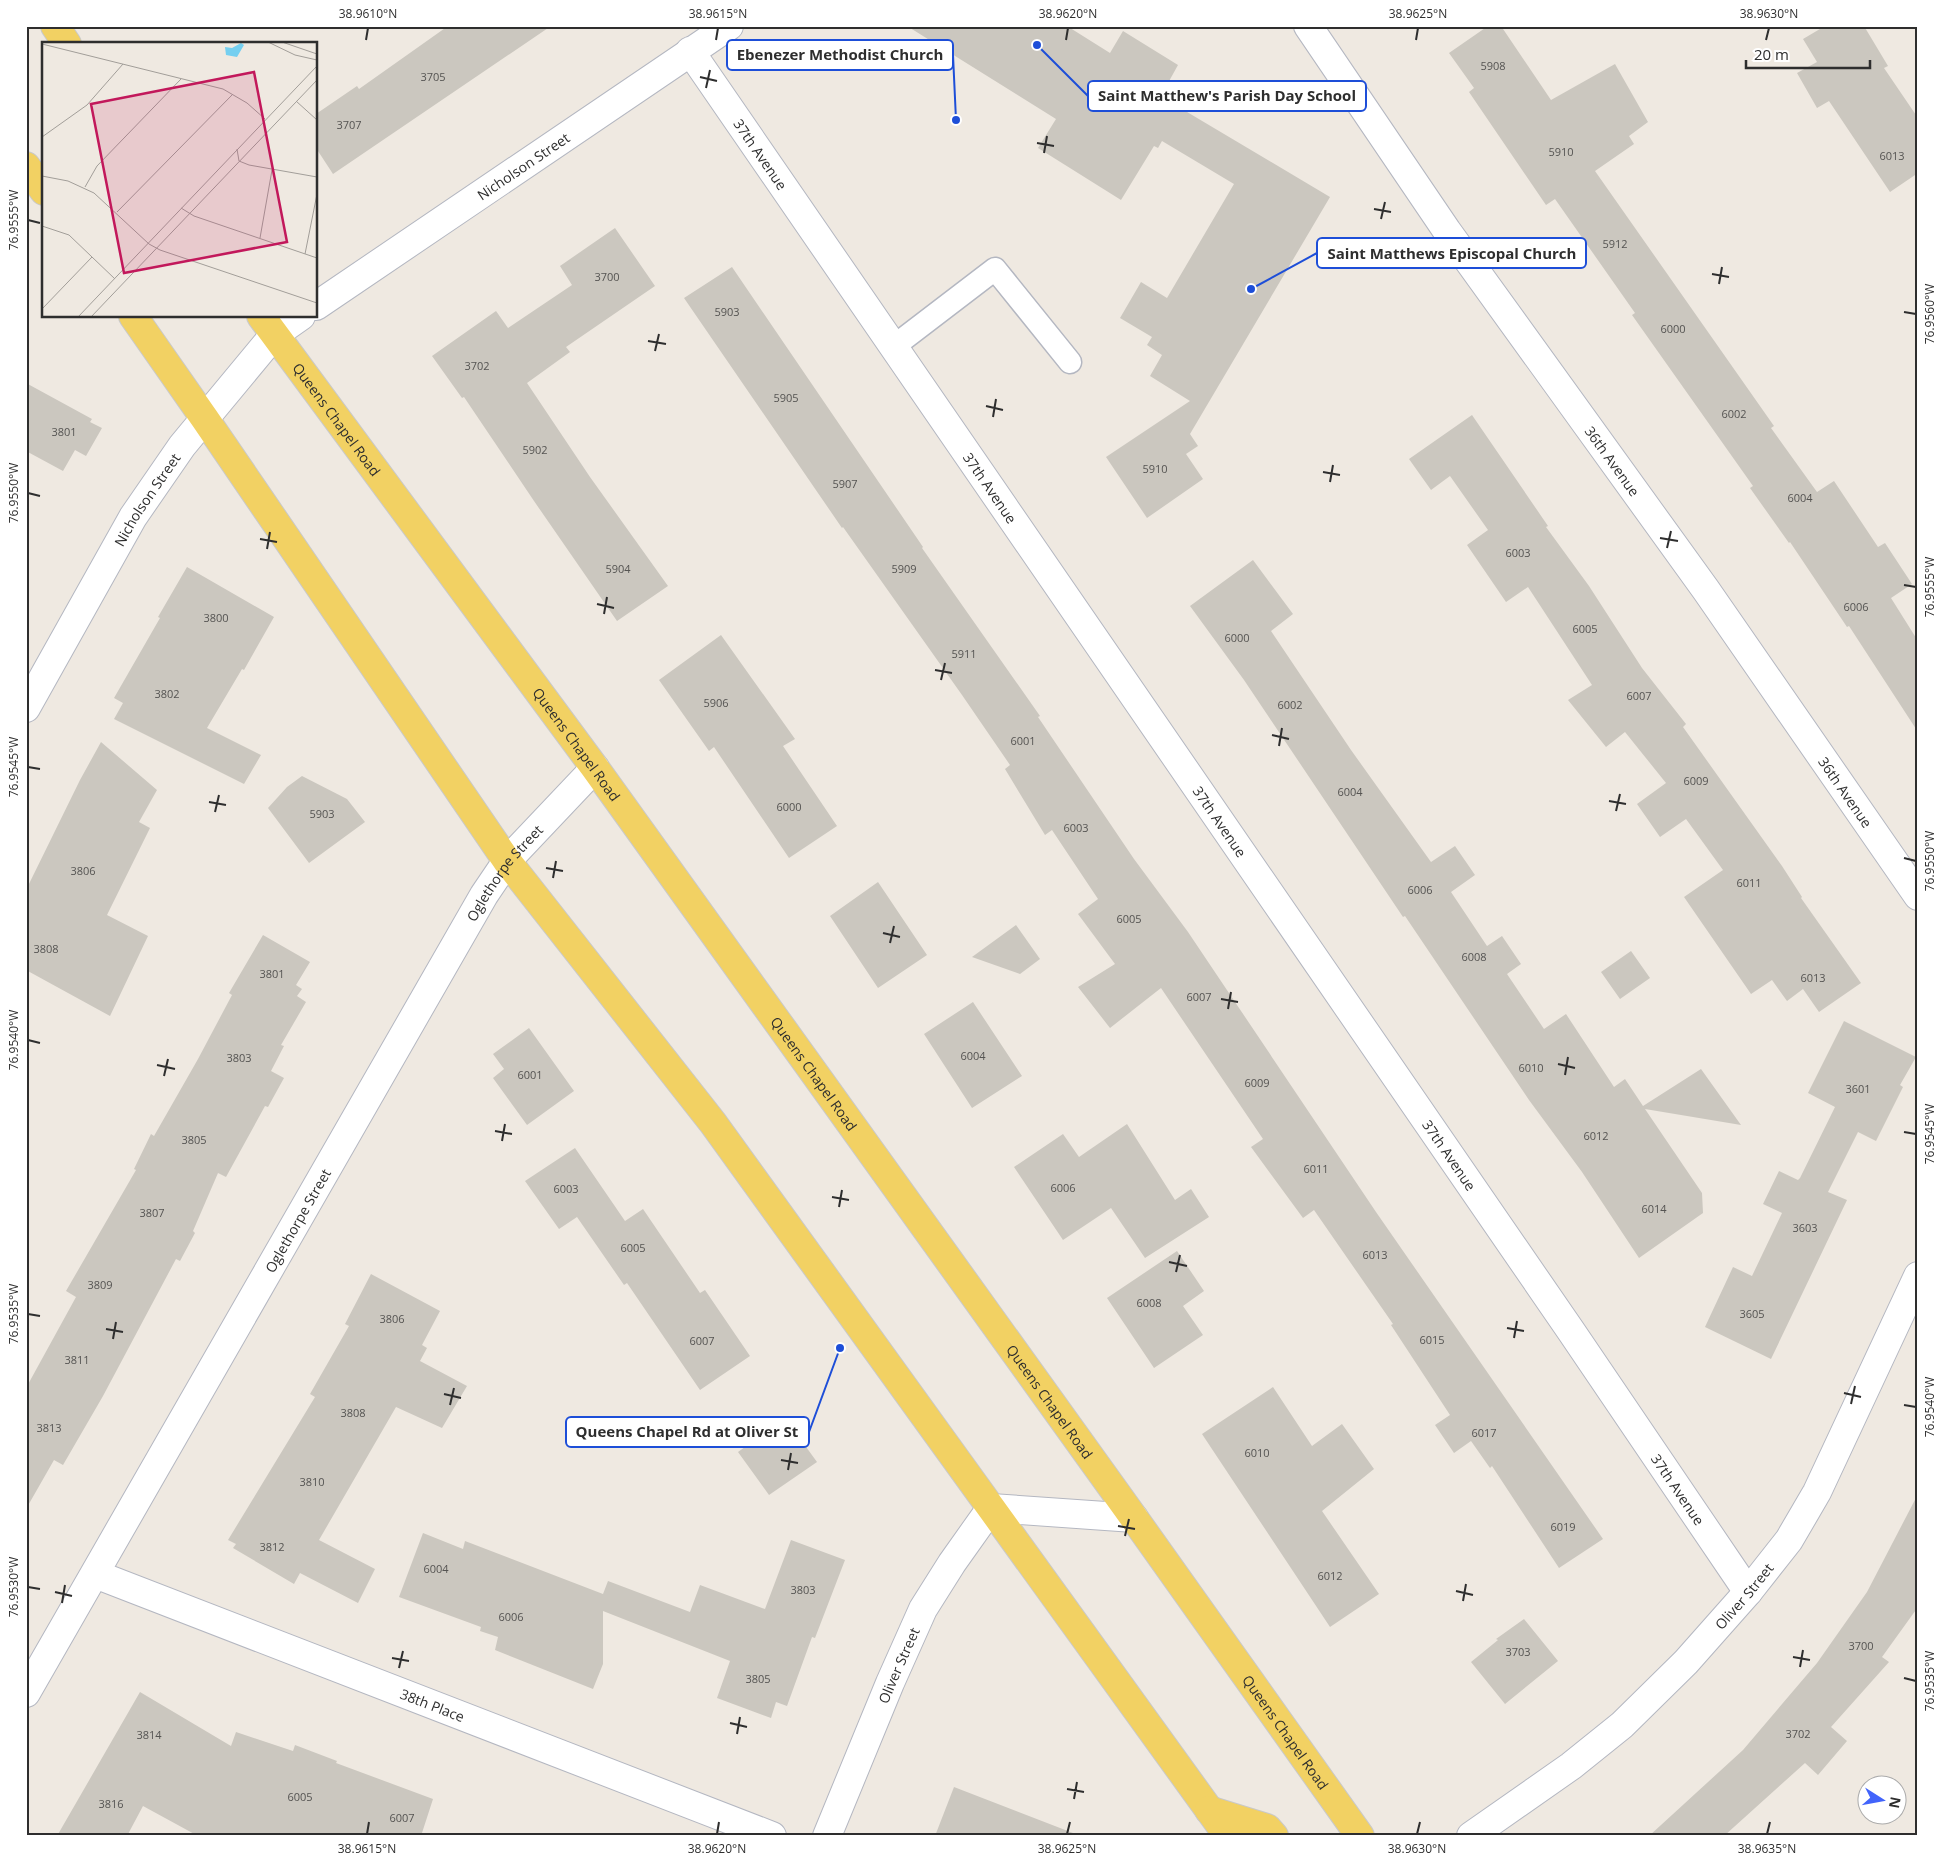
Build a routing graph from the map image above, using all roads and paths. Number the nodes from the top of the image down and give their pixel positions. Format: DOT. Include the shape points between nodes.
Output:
graph roads {
  1 [pos="55,26"];
  2 [pos="729,26"];
  3 [pos="1308,26"];
  4 [pos="66,42"];
  5 [pos="690,51"];
  6 [pos="26,166"];
  7 [pos="42,188"];
  8 [pos="318,305"];
  9 [pos="134,318"];
  10 [pos="294,318"];
  11 [pos="267,326"];
  12 [pos="894,347"];
  13 [pos="1070,362"];
  14 [pos="205,419"];
  15 [pos="26,708"];
  16 [pos="595,768"];
  17 [pos="506,860"];
  18 [pos="1918,896"];
  19 [pos="1918,1276"];
  20 [pos="991,1508"];
  21 [pos="1134,1518"];
  22 [pos="95,1574"];
  23 [pos="1748,1592"];
  24 [pos="26,1693"];
  25 [pos="1209,1810"];
  26 [pos="772,1836"];
  27 [pos="827,1836"];
  28 [pos="1228,1836"];
  29 [pos="1274,1836"];
  30 [pos="1360,1836"];
  31 [pos="1471,1836"];
  1 -- 4 [label="main road"];
  2 -- 5 [label="street, Nicholson Street"];
  3 -- 18 [label="street, 36th Avenue" via="1448,231 1706,590"];
  5 -- 8 [label="street, Nicholson Street"];
  5 -- 12 [label="street, 37th Avenue"];
  6 -- 7 [label="main road"];
  9 -- 14 [label="main road"];
  10 -- 11 [label="street, Nicholson Street"];
  11 -- 14 [label="street, Nicholson Street"];
  11 -- 16 [label="main road, Queens Chapel Road"];
  12 -- 13 [label="lane" via="995,269"];
  12 -- 23 [label="street, 37th Avenue"];
  14 -- 15 [label="street, Nicholson Street" via="182,446 133,517"];
  14 -- 17 [label="main road"];
  16 -- 17 [label="street, Oglethorpe Street"];
  16 -- 21 [label="main road, Queens Chapel Road"];
  17 -- 20 [label="main road" via="713,1122"];
  17 -- 22 [label="street, Oglethorpe Street"];
  19 -- 23 [label="street, Oliver Street" via="1817,1492 1789,1540"];
  20 -- 21 [label="street"];
  20 -- 25 [label="main road"];
  20 -- 27 [label="street, Oliver Street" via="923,1609"];
  21 -- 30 [label="main road, Queens Chapel Road"];
  22 -- 24 [label="street, Oglethorpe Street"];
  22 -- 26 [label="street, 38th Place"];
  23 -- 31 [label="street, Oliver Street" via="1686,1662 1622,1725 1571,1766"];
  25 -- 28 [label="main road"];
  25 -- 29 [label="main road" via="1266,1828"];
}
